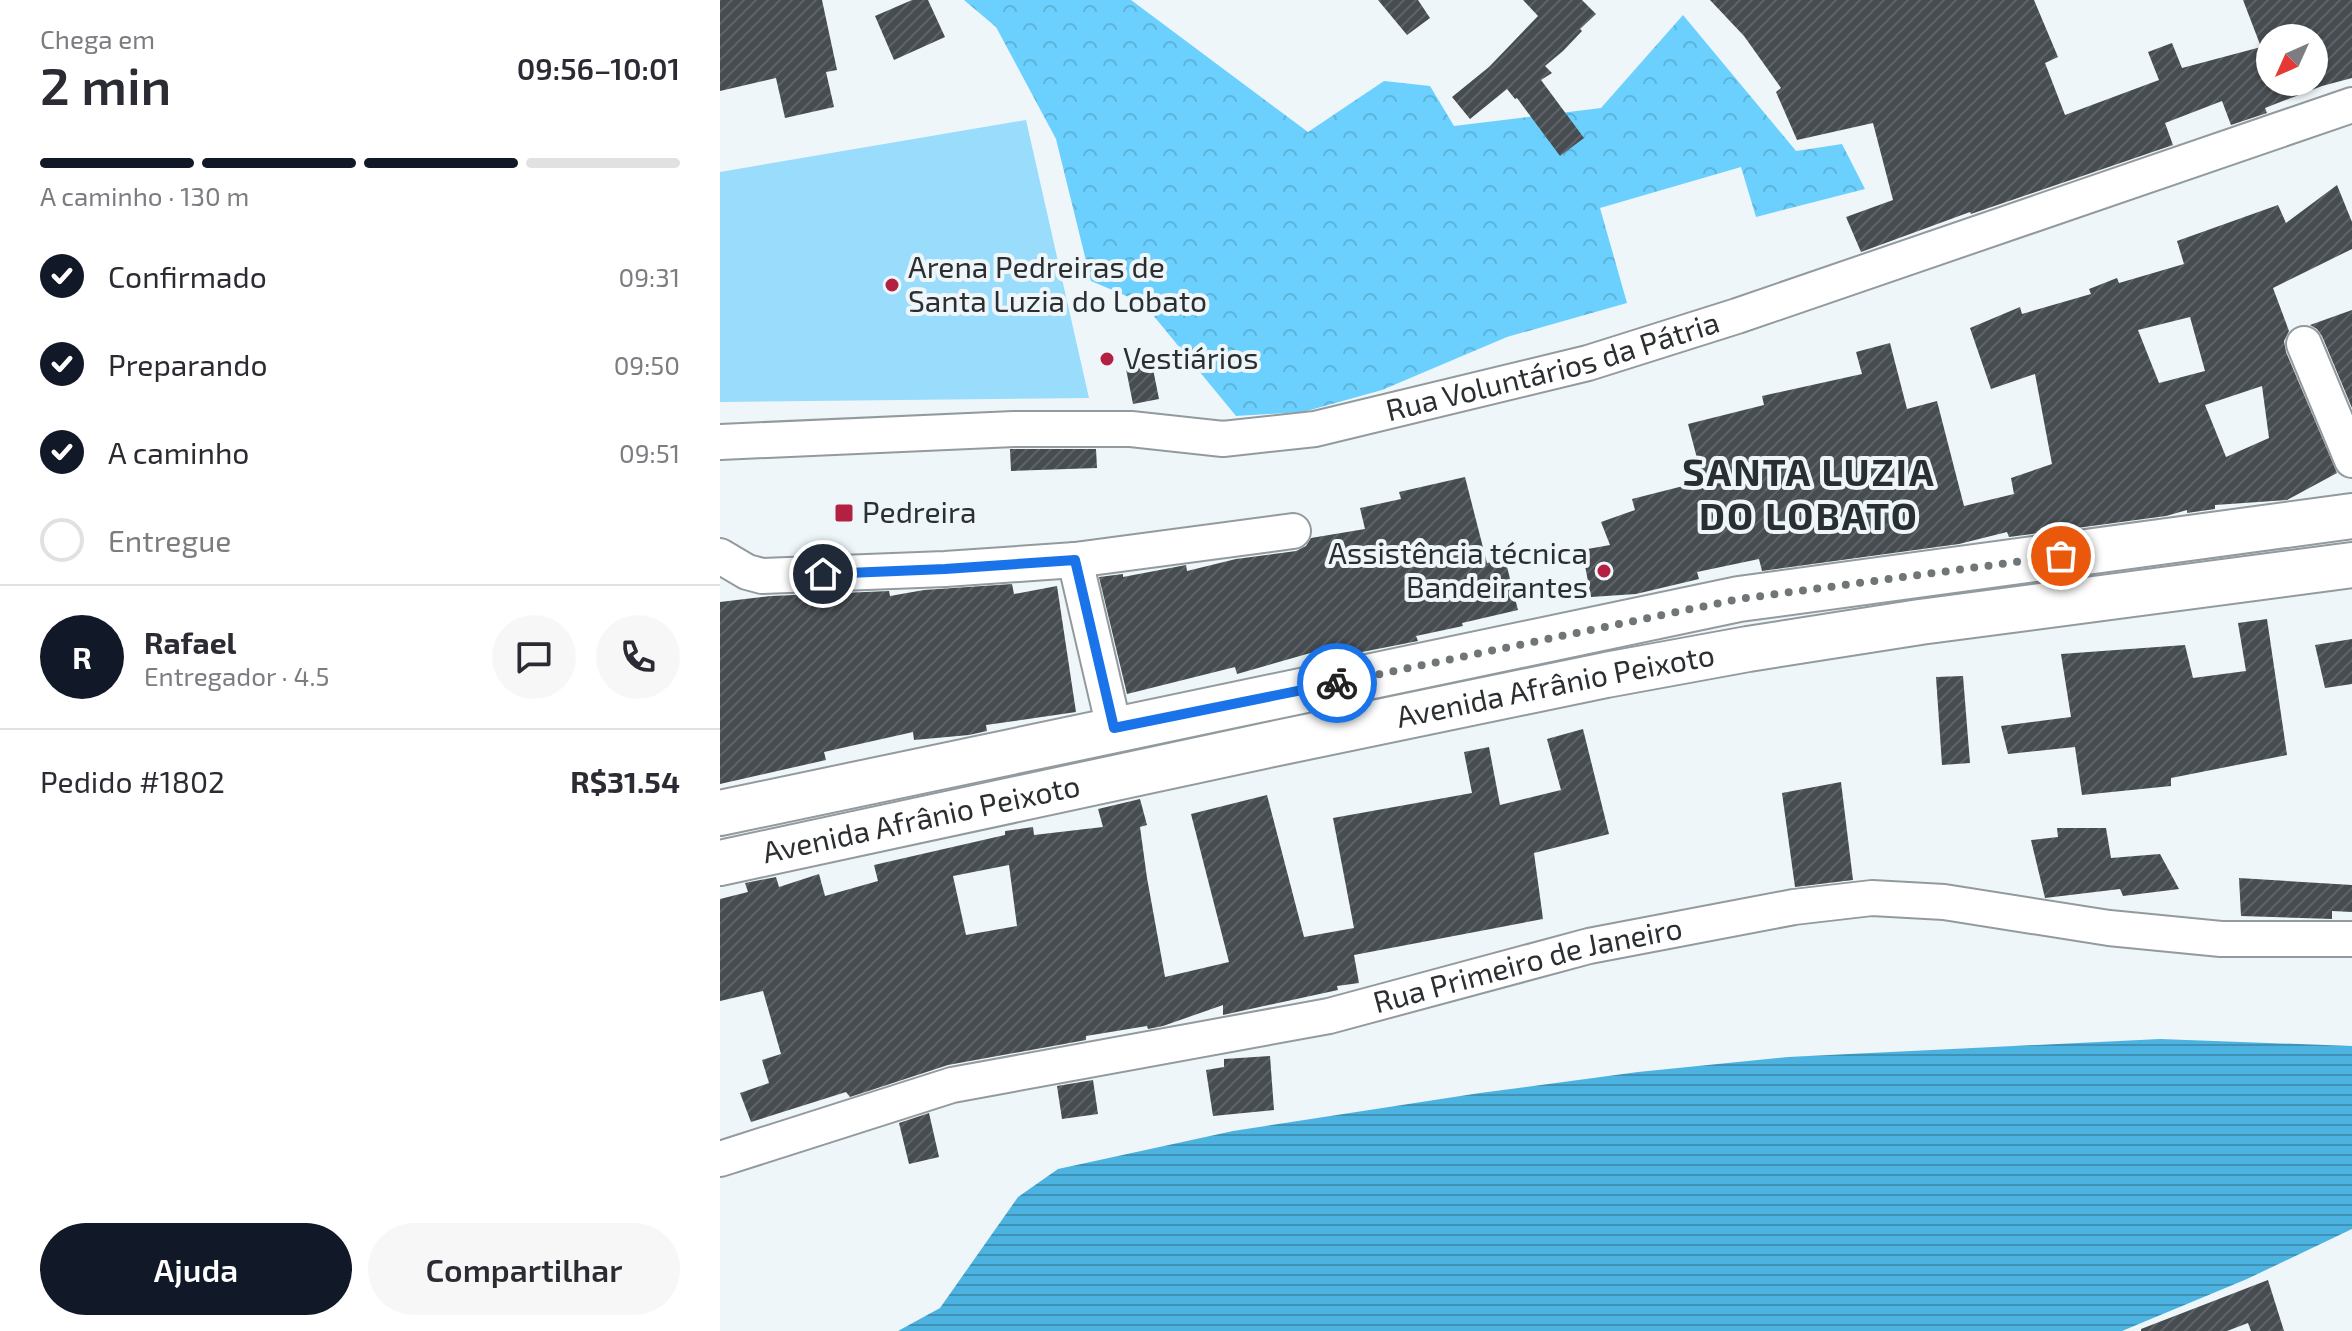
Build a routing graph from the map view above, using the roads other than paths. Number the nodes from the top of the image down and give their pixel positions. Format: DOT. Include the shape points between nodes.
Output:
graph roads {
  1 [pos="2352,105"];
  2 [pos="2304,344"];
  3 [pos="720,442"];
  4 [pos="2352,460"];
  5 [pos="2352,516"];
  6 [pos="1293,531"];
  7 [pos="720,556"];
  8 [pos="1075,560"];
  9 [pos="2352,565"];
  10 [pos="1114,728"];
  11 [pos="720,813"];
  12 [pos="720,863"];
  13 [pos="2352,939"];
  14 [pos="720,1159"];
  1 -- 3 [label="street, Rua Voluntários da Pátria" via="1707,326 1588,363 1315,429 1223,439 1131,429 1014,429"];
  2 -- 4 [label="street"];
  5 -- 10 [label="main road, Avenida Afrânio Peixoto" via="1739,599"];
  6 -- 8 [label="street"];
  7 -- 8 [label="street" via="762,576"];
  8 -- 10 [label="street"];
  9 -- 12 [label="main road, Avenida Afrânio Peixoto" via="1748,649"];
  10 -- 11 [label="main road, Avenida Afrânio Peixoto"];
  13 -- 14 [label="street, Rua Primeiro de Janeiro" via="2221,939 1944,902 1872,898 1794,907 1589,946 1329,1016 952,1085"];
}
